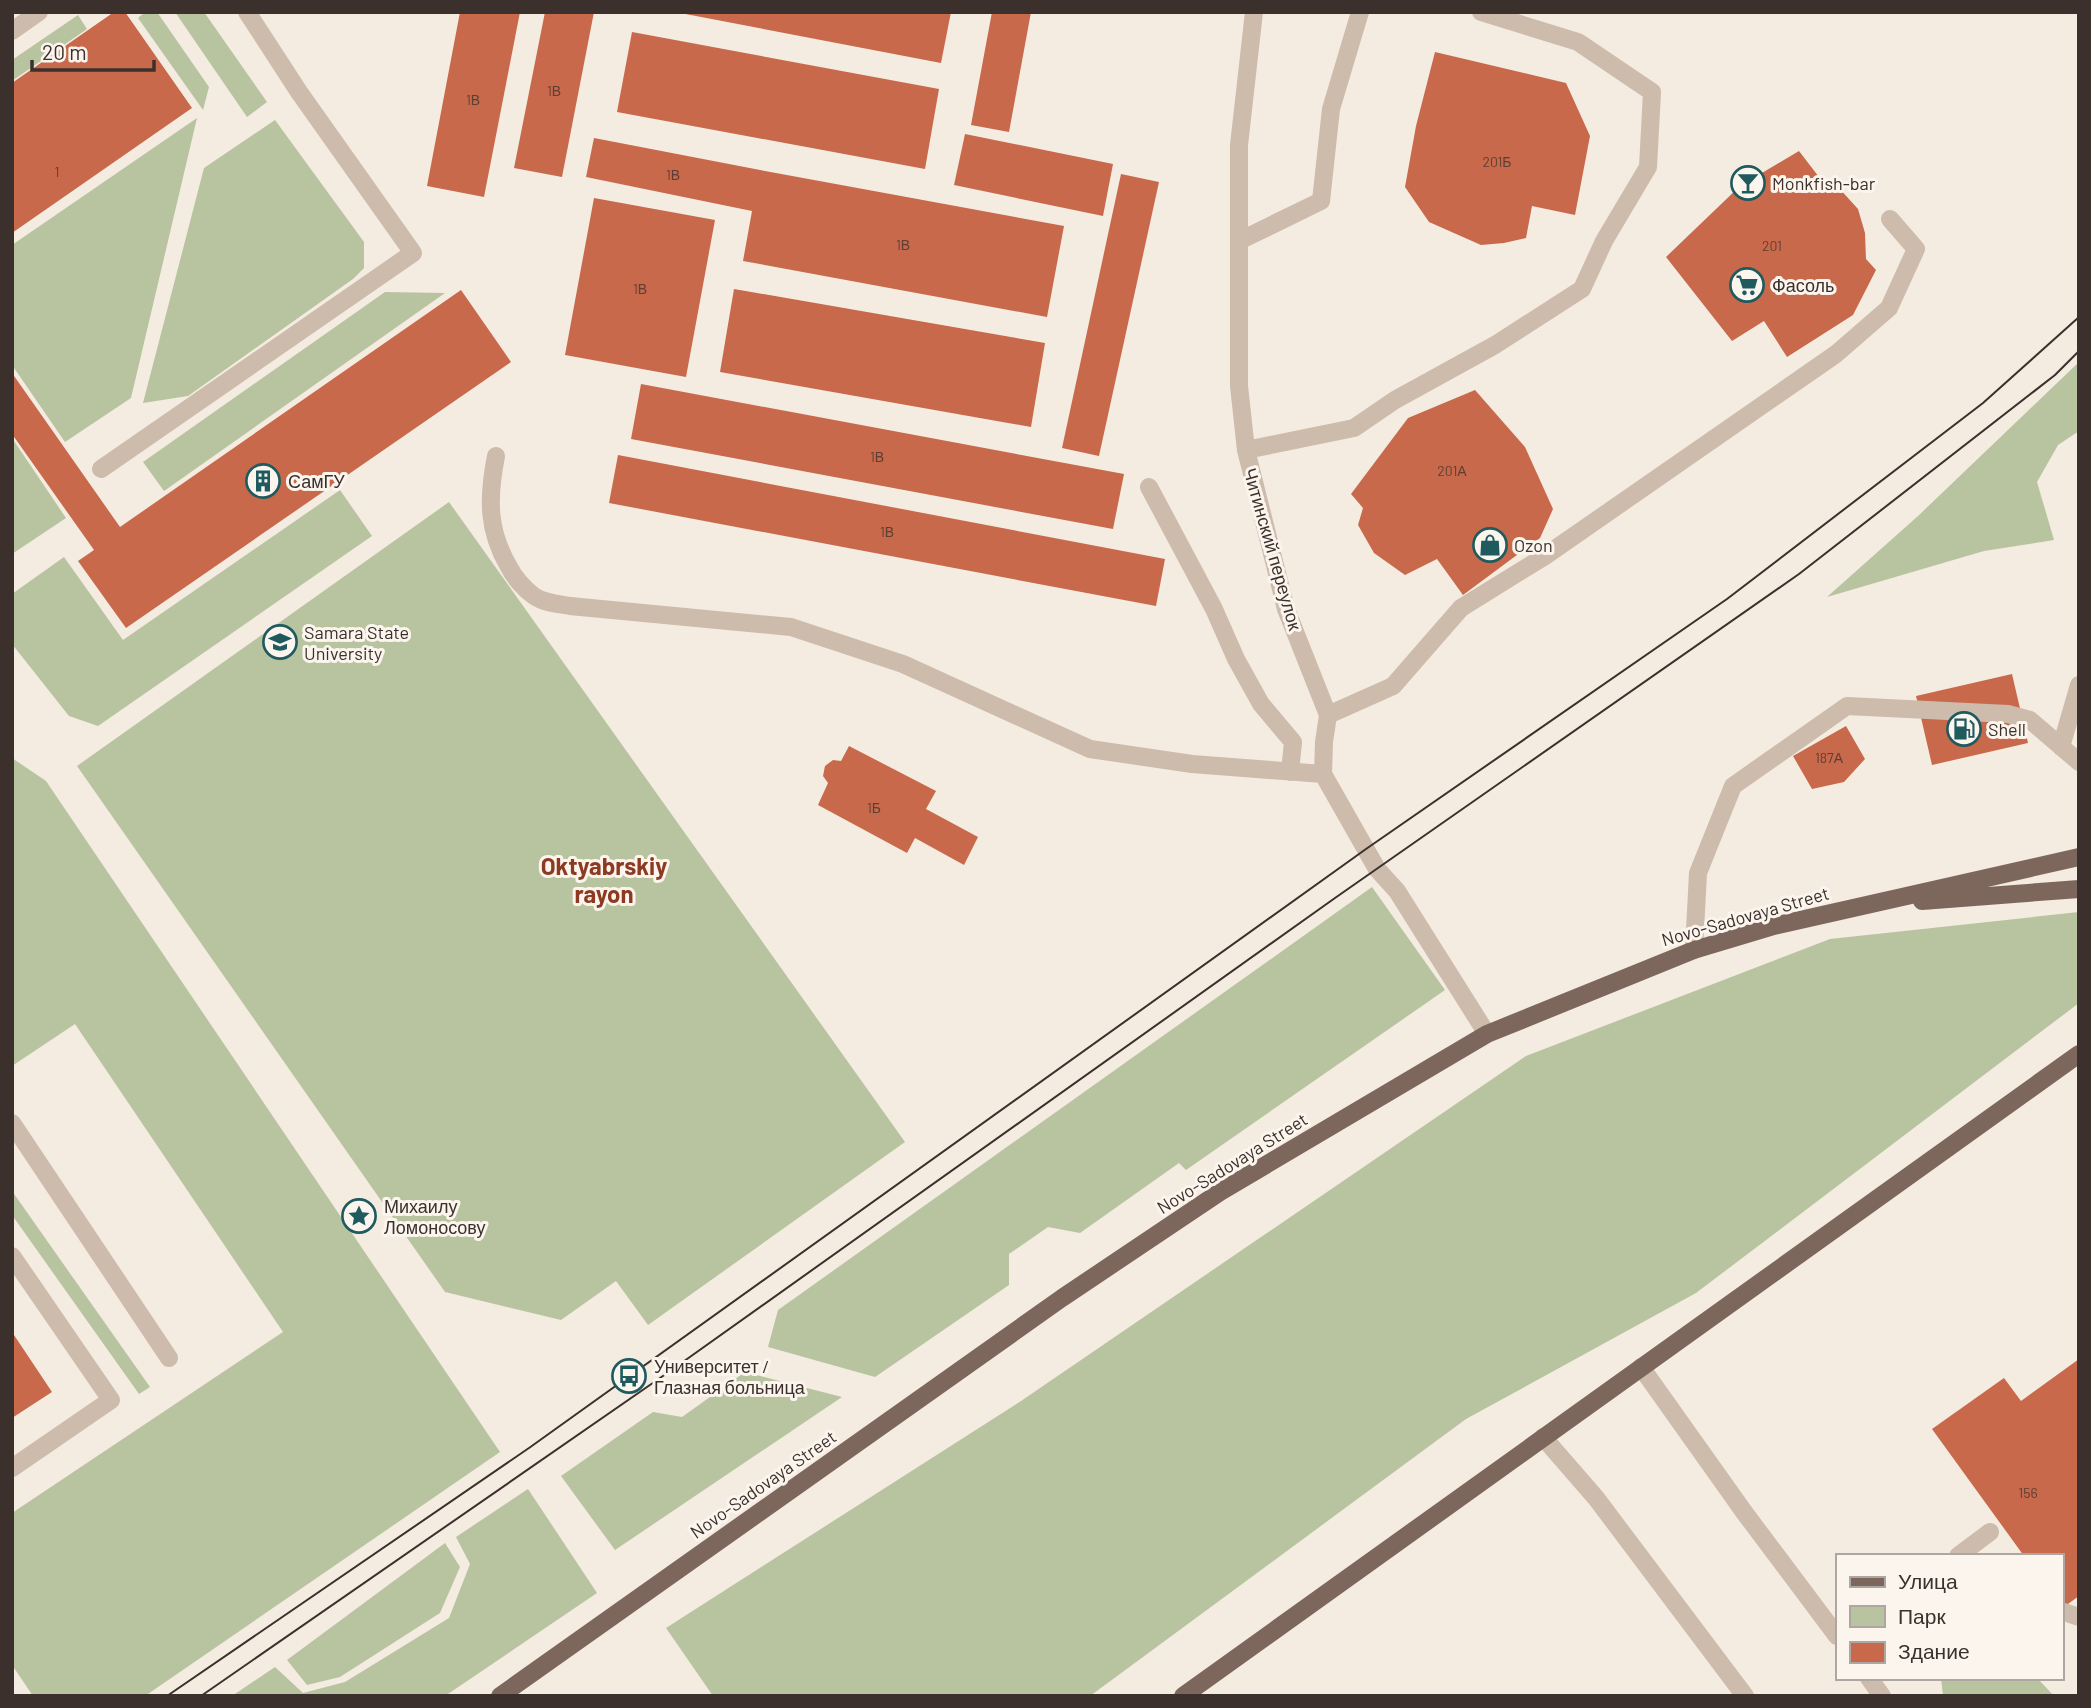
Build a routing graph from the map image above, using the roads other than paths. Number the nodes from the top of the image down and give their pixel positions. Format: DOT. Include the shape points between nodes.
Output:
graph roads {
  1 [pos="39,12"];
  2 [pos="247,12"];
  3 [pos="1254,12"];
  4 [pos="1360,12"];
  5 [pos="1481,12"];
  6 [pos="12,31"];
  7 [pos="1890,219"];
  8 [pos="1239,241"];
  9 [pos="1246,450"];
  10 [pos="496,456"];
  11 [pos="101,470"];
  12 [pos="1149,487"];
  13 [pos="2079,685"];
  14 [pos="1328,715"];
  15 [pos="2061,747"];
  16 [pos="2079,762"];
  17 [pos="1290,772"];
  18 [pos="1323,774"];
  19 [pos="2079,857"];
  20 [pos="2079,888"];
  21 [pos="1856,906"];
  22 [pos="1694,950"];
  23 [pos="1487,1034"];
  24 [pos="2079,1054"];
  25 [pos="12,1123"];
  26 [pos="12,1256"];
  27 [pos="170,1358"];
  28 [pos="1641,1367"];
  29 [pos="1544,1437"];
  30 [pos="12,1468"];
  31 [pos="1990,1532"];
  32 [pos="1961,1554"];
  33 [pos="1836,1635"];
  34 [pos="1870,1680"];
  35 [pos="500,1696"];
  36 [pos="1183,1696"];
  37 [pos="1745,1696"];
  38 [pos="1882,1696"];
  1 -- 6 [label="street"];
  2 -- 11 [label="street" via="413,253"];
  3 -- 8 [label="street, Читинский переулок" via="1239,145"];
  4 -- 8 [label="street" via="1331,110 1321,201"];
  5 -- 9 [label="street" via="1578,42 1652,92 1648,167 1582,289 1354,428"];
  7 -- 14 [label="street" via="1916,249 1889,309 1825,362 1545,556 1461,608 1392,686"];
  8 -- 9 [label="street, Читинский переулок" via="1239,386"];
  9 -- 14 [label="street, Читинский переулок" via="1286,609"];
  10 -- 17 [label="street" via="492,528 514,577 534,596 570,606 791,627 903,664 1090,749"];
  12 -- 17 [label="street" via="1261,704 1293,743"];
  13 -- 15 [label="street"];
  14 -- 18 [label="street, Читинский переулок"];
  15 -- 16 [label="street"];
  15 -- 22 [label="street" via="2029,720 2008,714 1847,706 1733,786 1698,873"];
  17 -- 18 [label="street"];
  18 -- 23 [label="street" via="1377,869 1397,891"];
  19 -- 21 [label="main road, Novo-Sadovaya Street"];
  20 -- 21 [label="main road"];
  21 -- 22 [label="main road, Novo-Sadovaya Street"];
  22 -- 23 [label="main road, Novo-Sadovaya Street"];
  23 -- 35 [label="main road, Novo-Sadovaya Street" via="1220,1192 1062,1298"];
  24 -- 28 [label="main road"];
  25 -- 27 [label="street"];
  26 -- 30 [label="street" via="111,1400"];
  28 -- 29 [label="main road"];
  28 -- 33 [label="street"];
  29 -- 36 [label="main road"];
  29 -- 37 [label="street" via="1596,1497"];
  31 -- 32 [label="street"];
  34 -- 38 [label="street"];
}
